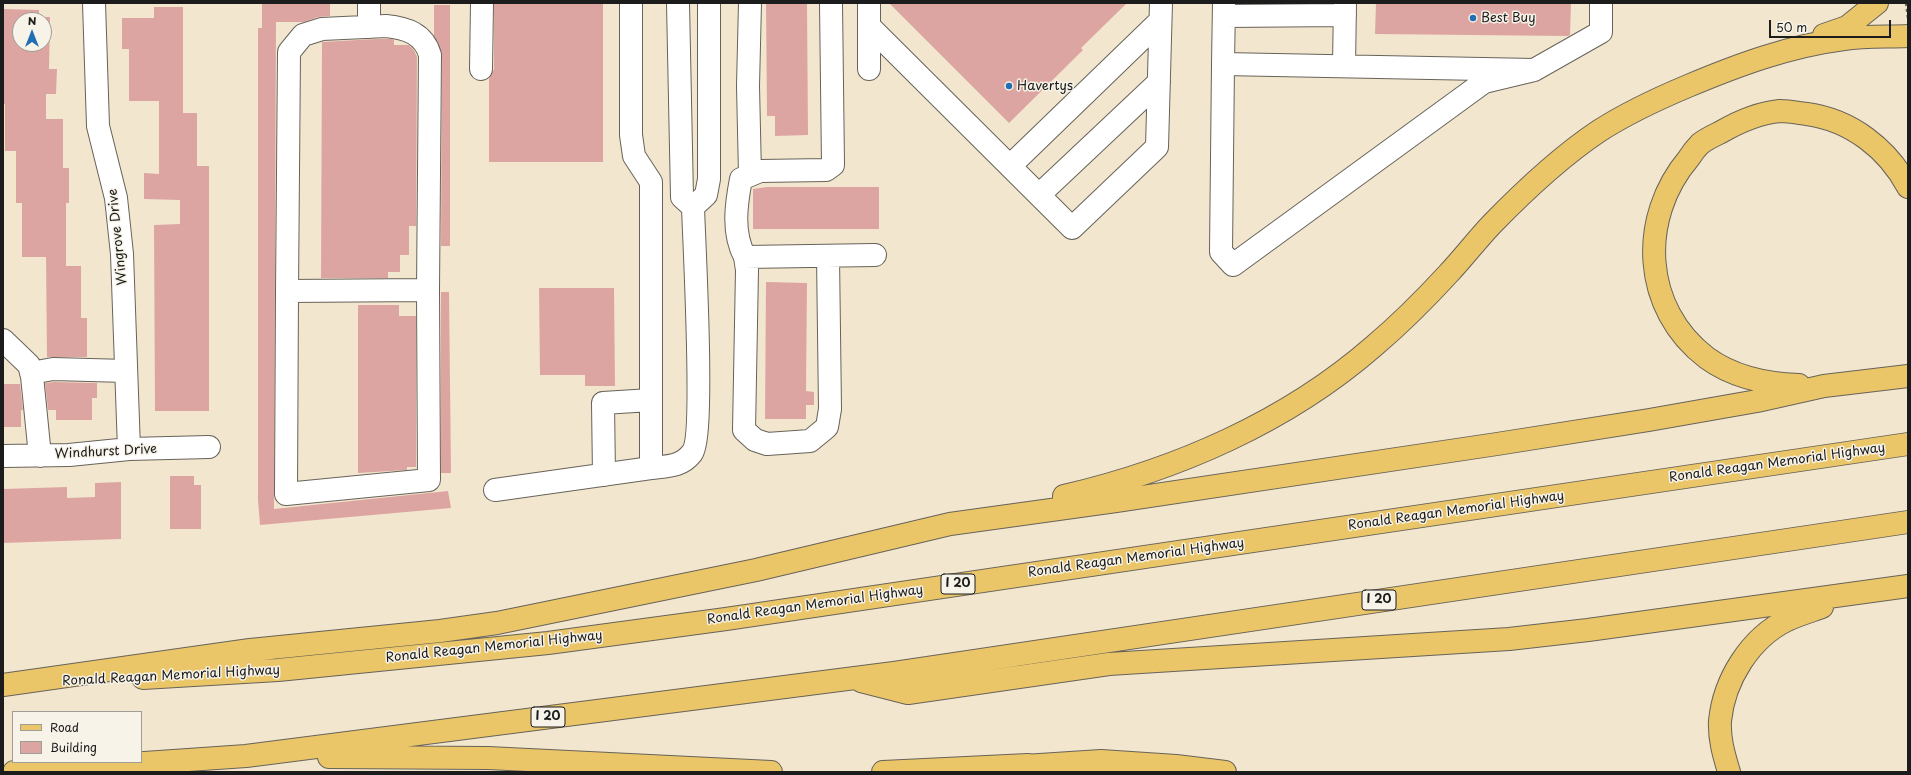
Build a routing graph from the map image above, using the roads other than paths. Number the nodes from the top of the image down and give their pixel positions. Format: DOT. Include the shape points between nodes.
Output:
graph roads {
  1 [pos="94,3"];
  2 [pos="369,3"];
  3 [pos="482,3"];
  4 [pos="631,3"];
  5 [pos="678,3"];
  6 [pos="709,3"];
  7 [pos="750,3"];
  8 [pos="831,3"];
  9 [pos="869,3"];
  10 [pos="1601,3"];
  11 [pos="1877,3"];
  12 [pos="1224,9"];
  13 [pos="1345,9"];
  14 [pos="1160,12"];
  15 [pos="869,26"];
  16 [pos="369,27"];
  17 [pos="1908,36"];
  18 [pos="1783,51"];
  19 [pos="1223,64"];
  20 [pos="1344,66"];
  21 [pos="481,69"];
  22 [pos="869,69"];
  23 [pos="1534,70"];
  24 [pos="1159,82"];
  25 [pos="1010,166"];
  26 [pos="750,175"];
  27 [pos="1908,188"];
  28 [pos="1039,194"];
  29 [pos="693,207"];
  30 [pos="875,255"];
  31 [pos="828,256"];
  32 [pos="744,258"];
  33 [pos="428,290"];
  34 [pos="287,291"];
  35 [pos="3,340"];
  36 [pos="126,371"];
  37 [pos="31,373"];
  38 [pos="1908,376"];
  39 [pos="1824,386"];
  40 [pos="651,400"];
  41 [pos="1908,444"];
  42 [pos="209,447"];
  43 [pos="129,449"];
  44 [pos="3,456"];
  45 [pos="40,456"];
  46 [pos="651,468"];
  47 [pos="604,475"];
  48 [pos="495,490"];
  49 [pos="1908,522"];
  50 [pos="950,524"];
  51 [pos="1907,586"];
  52 [pos="850,678"];
  53 [pos="3,686"];
  54 [pos="246,756"];
  55 [pos="1028,765"];
  56 [pos="14,772"];
  57 [pos="771,772"];
  58 [pos="883,772"];
  59 [pos="968,772"];
  60 [pos="1226,772"];
  61 [pos="1729,772"];
  1 -- 36 [label="street, Wingrove Drive" via="98,126 116,198 122,254"];
  2 -- 16 [label="street"];
  3 -- 21 [label="street"];
  4 -- 40 [label="street" via="631,135 634,156 651,182"];
  5 -- 29 [label="street" via="682,198"];
  6 -- 29 [label="street" via="709,179 706,195"];
  7 -- 26 [label="street"];
  8 -- 26 [label="street" via="833,164 826,170 760,171"];
  9 -- 15 [label="street"];
  10 -- 23 [label="street" via="1601,32"];
  11 -- 18 [label="main road" via="1846,27"];
  12 -- 13 [label="street"];
  12 -- 19 [label="street"];
  13 -- 20 [label="street"];
  14 -- 24 [label="street"];
  14 -- 25 [label="street"];
  15 -- 22 [label="street"];
  15 -- 25 [label="street"];
  16 -- 33 [label="street" via="386,26 411,31 423,39 430,55"];
  16 -- 34 [label="street" via="322,29 303,35 289,52"];
  17 -- 18 [label="main road" via="1843,39"];
  18 -- 50 [label="main road" via="1736,65 1644,105 1599,131 1550,168 1496,220 1449,273 1372,348 1326,383 1273,416 1209,449 1151,471 1082,492"];
  19 -- 20 [label="street"];
  19 -- 23 [label="street" via="1221,252 1233,265 1484,82"];
  20 -- 23 [label="street"];
  24 -- 28 [label="street"];
  24 -- 28 [label="street" via="1157,147 1072,228"];
  25 -- 28 [label="street"];
  26 -- 32 [label="street" via="741,179 735,209 740,248"];
  27 -- 39 [label="main road" via="1899,171 1882,150 1859,132 1823,116 1781,111 1744,119 1701,143 1666,190 1658,214 1653,248 1656,280 1668,312 1683,336 1708,358 1739,375 1776,384"];
  29 -- 46 [label="street" via="698,410 693,451 682,463"];
  30 -- 31 [label="street"];
  31 -- 32 [label="street"];
  31 -- 32 [label="street" via="830,409 827,427 810,442 767,444 755,440 744,430 747,270"];
  33 -- 34 [label="street"];
  33 -- 34 [label="street" via="429,480 286,494"];
  35 -- 37 [label="street" via="28,365"];
  36 -- 37 [label="street" via="53,369"];
  36 -- 43 [label="street, Wingrove Drive"];
  37 -- 45 [label="street"];
  38 -- 39 [label="main road"];
  39 -- 50 [label="main road" via="1750,402 1562,434"];
  40 -- 46 [label="street"];
  40 -- 47 [label="street" via="603,403"];
  41 -- 53 [label="main road, Ronald Reagan Memorial Highway / I 20" via="741,617 548,642 278,670"];
  42 -- 43 [label="street, Windhurst Drive"];
  43 -- 45 [label="street, Windhurst Drive"];
  44 -- 45 [label="street, Windhurst Drive"];
  46 -- 47 [label="street"];
  47 -- 48 [label="street"];
  49 -- 52 [label="main road, I 20"];
  50 -- 53 [label="main road" via="756,570 497,623 250,650"];
  51 -- 52 [label="main road" via="1509,639 1109,664 908,693"];
  51 -- 61 [label="main road" via="1834,603 1800,615 1787,620 1758,640 1740,664 1726,694 1720,721 1721,746"];
  52 -- 54 [label="main road, I 20"];
  54 -- 56 [label="main road, I 20"];
  54 -- 57 [label="main road" via="488,758"];
  55 -- 58 [label="main road"];
  55 -- 59 [label="main road"];
  55 -- 60 [label="main road" via="1101,761"];
}
